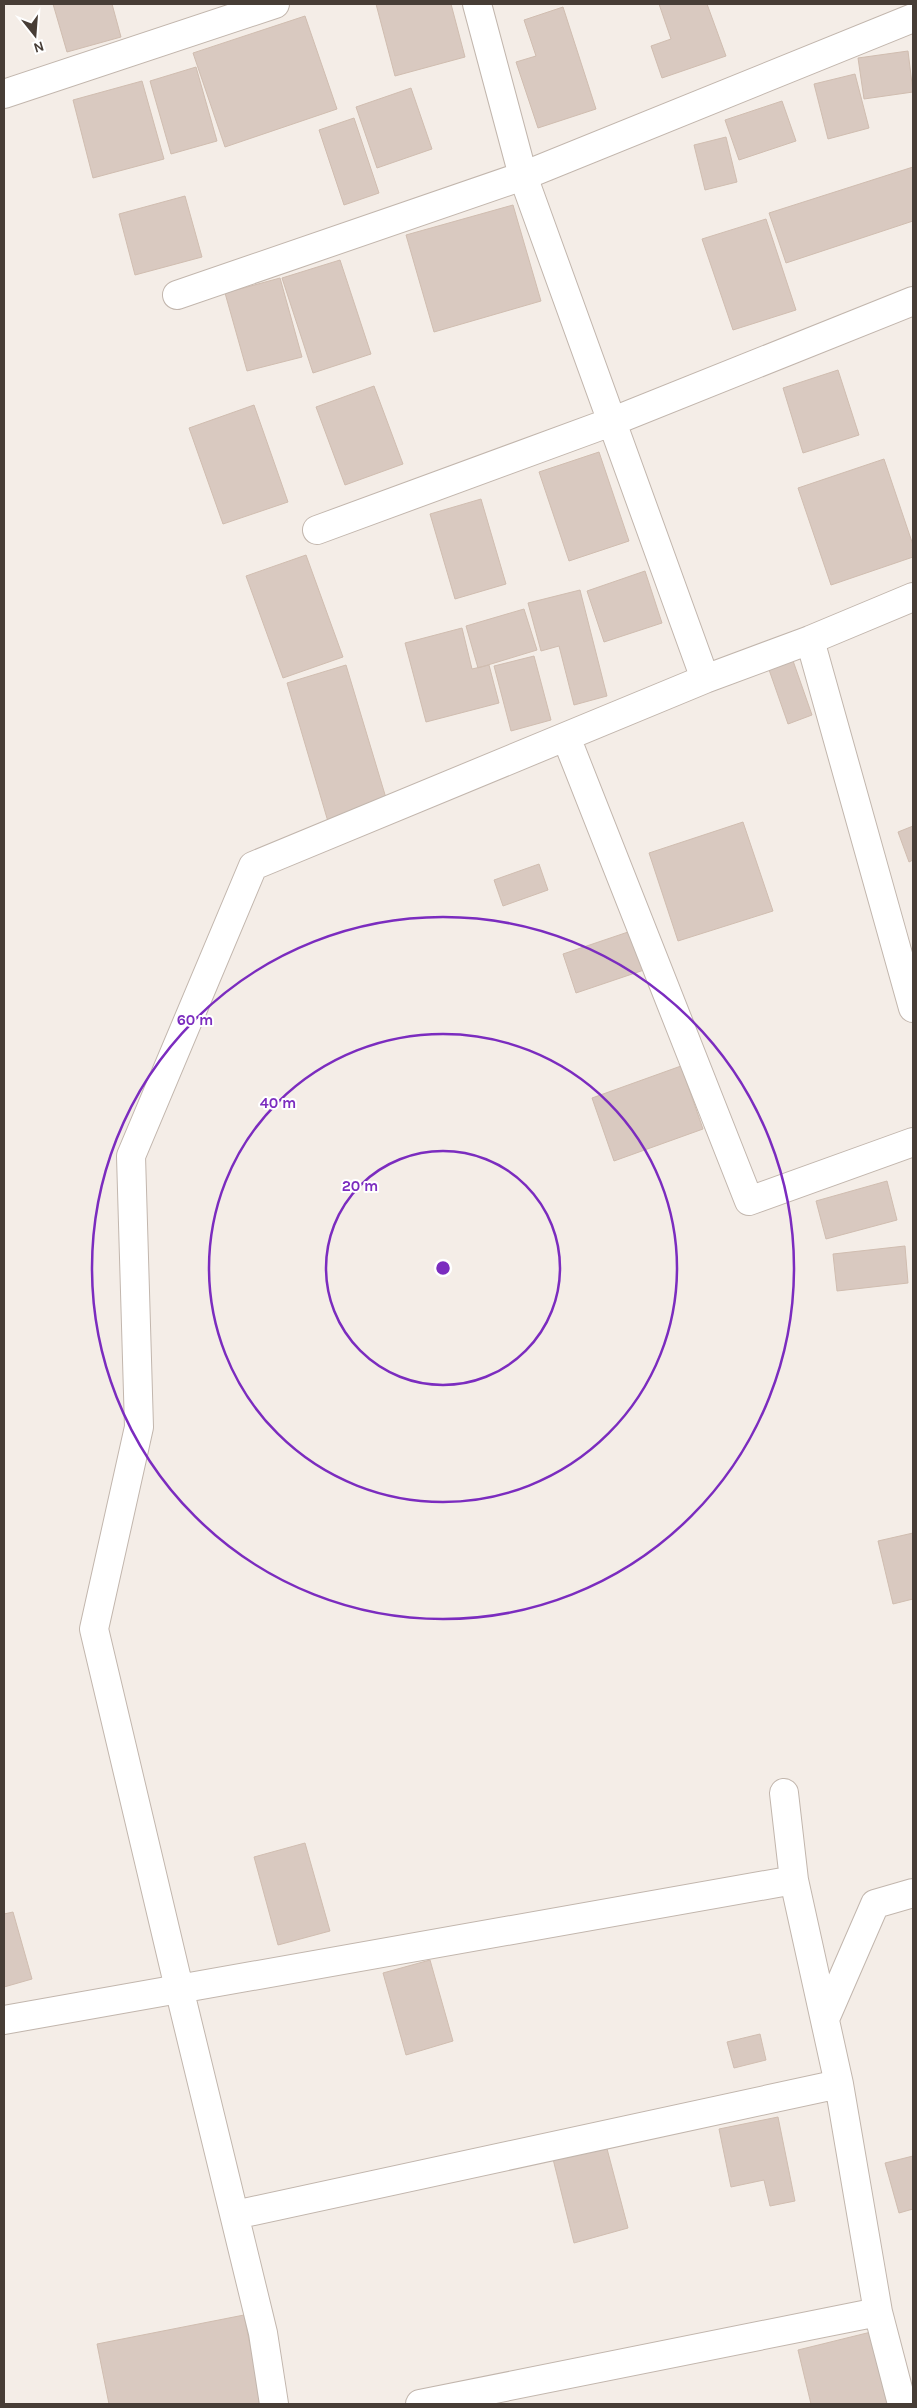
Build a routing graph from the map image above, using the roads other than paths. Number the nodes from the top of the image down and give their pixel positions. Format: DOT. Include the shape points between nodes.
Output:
graph roads {
  1 [pos="274,4"];
  2 [pos="478,4"];
  3 [pos="913,18"];
  4 [pos="4,94"];
  5 [pos="523,176"];
  6 [pos="177,295"];
  7 [pos="913,301"];
  8 [pos="611,422"];
  9 [pos="317,530"];
  10 [pos="913,597"];
  11 [pos="810,640"];
  12 [pos="705,680"];
  13 [pos="566,738"];
  14 [pos="913,1008"];
  15 [pos="913,1142"];
  16 [pos="784,1793"];
  17 [pos="794,1880"];
  18 [pos="913,1893"];
  19 [pos="179,1988"];
  20 [pos="825,2019"];
  21 [pos="4,2020"];
  22 [pos="839,2084"];
  23 [pos="235,2215"];
  24 [pos="878,2312"];
  25 [pos="274,2404"];
  26 [pos="420,2404"];
  27 [pos="902,2404"];
  1 -- 4 [label="street"];
  2 -- 5 [label="street"];
  3 -- 5 [label="street"];
  5 -- 6 [label="street"];
  5 -- 8 [label="street"];
  7 -- 8 [label="street"];
  8 -- 9 [label="street"];
  8 -- 12 [label="street"];
  10 -- 11 [label="street"];
  11 -- 12 [label="street"];
  11 -- 14 [label="street"];
  12 -- 13 [label="street"];
  13 -- 15 [label="street" via="749,1201"];
  13 -- 19 [label="street" via="254,866 131,1156 140,1427 94,1629"];
  16 -- 17 [label="street"];
  17 -- 19 [label="street"];
  17 -- 20 [label="street"];
  18 -- 20 [label="street" via="875,1904"];
  19 -- 21 [label="street"];
  19 -- 23 [label="street"];
  20 -- 22 [label="street"];
  22 -- 23 [label="street"];
  22 -- 24 [label="street"];
  23 -- 25 [label="street" via="263,2333"];
  24 -- 26 [label="street"];
  24 -- 27 [label="street"];
}
